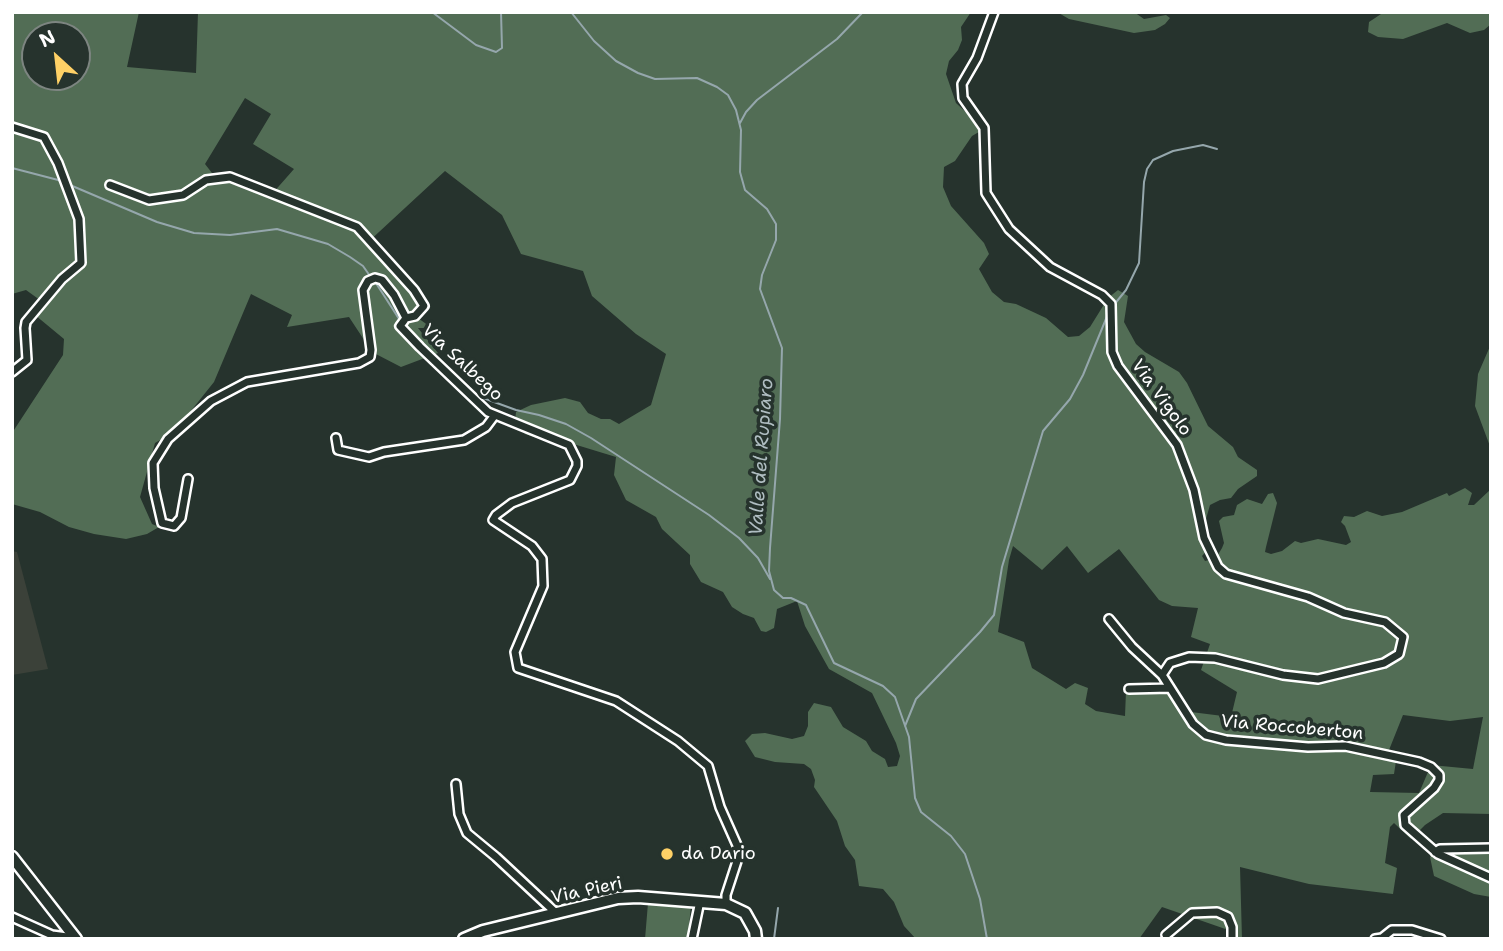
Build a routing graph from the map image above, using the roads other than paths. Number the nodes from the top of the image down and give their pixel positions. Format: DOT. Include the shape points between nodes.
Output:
graph roads {
  1 [pos="993,12"];
  2 [pos="12,127"];
  3 [pos="110,186"];
  4 [pos="406,318"];
  5 [pos="12,372"];
  6 [pos="495,415"];
  7 [pos="335,438"];
  8 [pos="188,479"];
  9 [pos="1109,620"];
  10 [pos="1162,675"];
  11 [pos="1170,688"];
  12 [pos="1129,689"];
  13 [pos="456,784"];
  14 [pos="1491,848"];
  15 [pos="1435,852"];
  16 [pos="12,857"];
  17 [pos="1491,878"];
  18 [pos="699,901"];
  19 [pos="726,904"];
  20 [pos="556,913"];
  21 [pos="12,917"];
  22 [pos="1166,935"];
  23 [pos="75,938"];
  24 [pos="464,939"];
  25 [pos="692,939"];
  26 [pos="756,939"];
  27 [pos="1233,939"];
  28 [pos="1375,939"];
  29 [pos="1441,939"];
  1 -- 10 [label="street, Via Vigolo" via="962,84 963,98 984,128 986,193 1009,229 1050,267 1111,304 1112,352 1177,445 1194,490 1204,538 1218,567 1226,574 1308,597 1344,613 1385,622 1403,637 1399,654 1384,663 1318,679 1189,657 1170,663"];
  2 -- 5 [label="street" via="44,137 79,219 81,262 26,322 27,360"];
  3 -- 4 [label="street, Via Salbego" via="149,200 183,195 206,180 230,177 358,227 424,306"];
  4 -- 6 [label="street, Via Salbego" via="400,326"];
  4 -- 8 [label="street" via="382,280 372,279 363,290 370,357 359,363 247,382 211,401 168,439 153,463 153,488 162,523 174,526 181,518"];
  6 -- 7 [label="street" via="486,427 464,440 369,457 338,450"];
  6 -- 19 [label="street, Via Salbego" via="569,445 577,461 570,480 512,503 493,520 532,546 541,559 543,586 515,652 518,668 617,701 708,766 740,852"];
  9 -- 10 [label="street, Via Roccoberton"];
  10 -- 11 [label="street, Via Roccoberton"];
  11 -- 12 [label="street"];
  11 -- 15 [label="street, Via Roccoberton" via="1193,724 1206,735 1308,747 1345,746 1431,767 1439,780 1404,816 1405,825"];
  13 -- 20 [label="street" via="459,814 467,834"];
  14 -- 15 [label="street"];
  15 -- 17 [label="street, Via Roccoberton"];
  16 -- 23 [label="street"];
  18 -- 19 [label="street, Via Pieri"];
  18 -- 20 [label="street, Via Pieri" via="618,898"];
  18 -- 25 [label="street"];
  19 -- 26 [label="street" via="745,913"];
  20 -- 24 [label="street, Via Pieri"];
  21 -- 23 [label="street" via="52,935"];
  22 -- 27 [label="street" via="1192,913 1204,911 1228,917"];
  28 -- 29 [label="street" via="1392,930 1412,930"];
}
